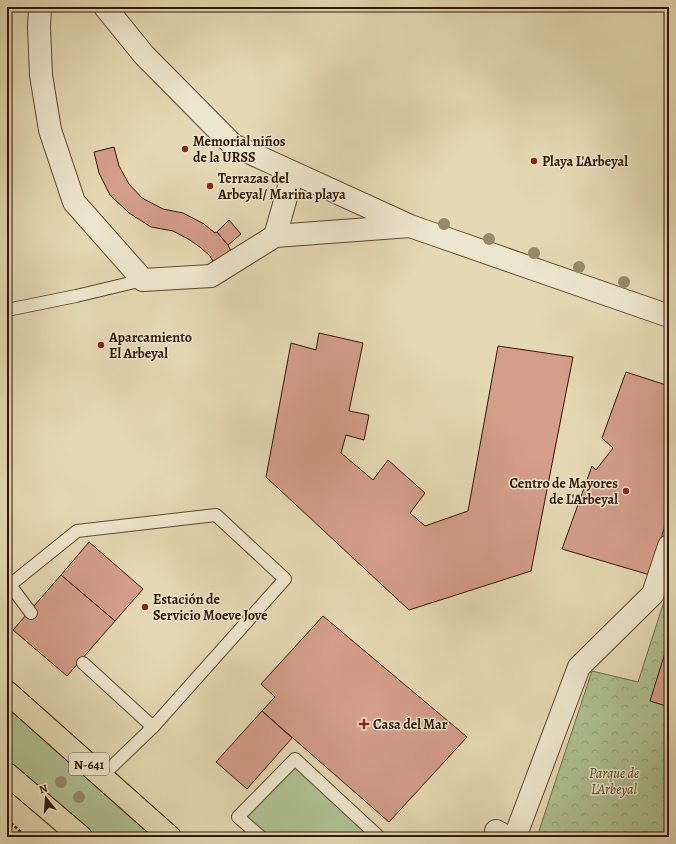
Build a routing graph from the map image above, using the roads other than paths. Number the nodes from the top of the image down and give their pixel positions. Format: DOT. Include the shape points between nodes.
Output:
graph roads {
  1 [pos="40,7"];
  2 [pos="105,7"];
  3 [pos="293,173"];
  4 [pos="410,226"];
  5 [pos="275,236"];
  6 [pos="143,280"];
  7 [pos="7,310"];
  8 [pos="669,316"];
  9 [pos="669,546"];
  10 [pos="9,585"];
  11 [pos="32,614"];
  12 [pos="82,663"];
  13 [pos="7,692"];
  14 [pos="153,727"];
  15 [pos="7,774"];
  16 [pos="102,776"];
  17 [pos="506,835"];
  18 [pos="81,837"];
  19 [pos="170,837"];
  20 [pos="260,837"];
  21 [pos="379,837"];
  1 -- 6 [label="street" via="38,27 41,75 50,130 74,202"];
  2 -- 3 [label="street" via="144,55 233,145"];
  3 -- 4 [label="street"];
  3 -- 5 [label="street"];
  4 -- 5 [label="street"];
  4 -- 8 [label="street"];
  5 -- 6 [label="street" via="211,276"];
  6 -- 7 [label="lane"];
  9 -- 17 [label="street" via="653,594 579,667"];
  10 -- 11 [label="lane"];
  10 -- 14 [label="lane" via="77,531 216,515 285,579"];
  12 -- 14 [label="lane"];
  13 -- 16 [label="highway, N-641"];
  14 -- 16 [label="lane"];
  15 -- 18 [label="highway"];
  16 -- 19 [label="highway, N-641"];
  20 -- 21 [label="lane" via="238,817 295,759"];
}
